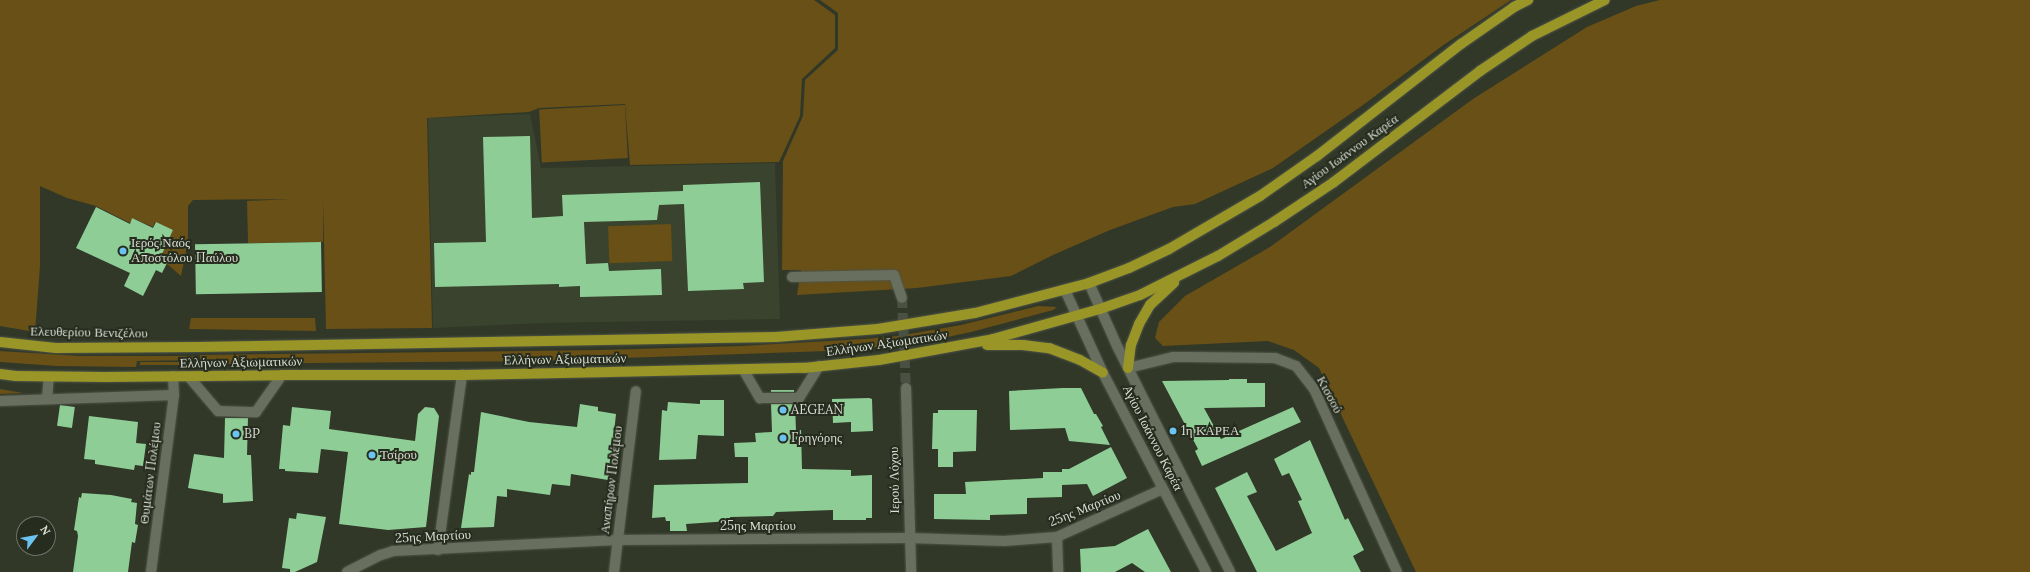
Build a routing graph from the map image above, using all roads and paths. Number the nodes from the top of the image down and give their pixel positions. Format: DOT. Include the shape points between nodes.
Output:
graph roads {
  1 [pos="1528,0"];
  2 [pos="1605,0"];
  3 [pos="1181,276"];
  4 [pos="792,277"];
  5 [pos="1089,283"];
  6 [pos="1065,290"];
  7 [pos="902,298"];
  8 [pos="1100,309"];
  9 [pos="1076,316"];
  10 [pos="0,342"];
  11 [pos="969,345"];
  12 [pos="177,347"];
  13 [pos="818,366"];
  14 [pos="743,368"];
  15 [pos="1128,368"];
  16 [pos="1103,373"];
  17 [pos="0,374"];
  18 [pos="282,375"];
  19 [pos="462,375"];
  20 [pos="49,376"];
  21 [pos="174,376"];
  22 [pos="189,377"];
  23 [pos="906,388"];
  24 [pos="636,391"];
  25 [pos="174,395"];
  26 [pos="47,398"];
  27 [pos="0,401"];
  28 [pos="1163,489"];
  29 [pos="1057,537"];
  30 [pos="909,538"];
  31 [pos="617,540"];
  32 [pos="438,550"];
  33 [pos="151,572"];
  34 [pos="347,572"];
  35 [pos="614,572"];
  36 [pos="911,572"];
  37 [pos="1058,572"];
  38 [pos="1206,572"];
  39 [pos="1230,572"];
  40 [pos="1397,572"];
  1 -- 5 [label="main road, Αγίου Ιωάννου Καρέα" via="1461,44 1317,156 1260,196 1169,249"];
  2 -- 3 [label="main road, Αγίου Ιωάννου Καρέα" via="1525,41 1480,71 1334,182 1274,222"];
  3 -- 8 [label="main road, Αγίου Ιωάννου Καρέα" via="1140,295"];
  3 -- 15 [label="main road" via="1150,305 1142,318 1131,345"];
  4 -- 7 [label="street" via="894,275"];
  5 -- 6 [label="main road, Αγίου Ιωάννου Καρέα"];
  5 -- 8 [label="street, Αγίου Ιωάννου Καρέα"];
  6 -- 9 [label="street, Αγίου Ιωάννου Καρέα"];
  6 -- 12 [label="main road, Ελλήνων Αξιωματικών" via="975,314 828,334"];
  8 -- 9 [label="main road, Αγίου Ιωάννου Καρέα"];
  8 -- 15 [label="street, Αγίου Ιωάννου Καρέα"];
  9 -- 11 [label="main road, Ελλήνων Αξιωματικών"];
  9 -- 16 [label="street, Αγίου Ιωάννου Καρέα"];
  10 -- 12 [label="main road, Ελευθερίου Βενιζέλου" via="56,348"];
  11 -- 13 [label="main road, Ελλήνων Αξιωματικών" via="879,360"];
  11 -- 16 [label="main road" via="1038,346 1061,352"];
  13 -- 14 [label="main road, Ελλήνων Αξιωματικών"];
  13 -- 14 [label="street" via="799,398 760,398"];
  14 -- 19 [label="main road, Ελλήνων Αξιωματικών"];
  15 -- 39 [label="street, Αγίου Ιωάννου Καρέα"];
  15 -- 40 [label="street, Κισσού" via="1173,357 1275,358 1296,366 1314,389"];
  16 -- 28 [label="street, Αγίου Ιωάννου Καρέα"];
  17 -- 20 [label="main road"];
  18 -- 19 [label="main road, Ελλήνων Αξιωματικών"];
  18 -- 22 [label="main road, Ελλήνων Αξιωματικών"];
  18 -- 22 [label="street" via="256,412 218,412"];
  19 -- 32 [label="street"];
  20 -- 21 [label="main road, Ελλήνων Αξιωματικών"];
  20 -- 26 [label="street"];
  21 -- 22 [label="main road, Ελλήνων Αξιωματικών"];
  21 -- 25 [label="street, Θυµάτων Πολέµου"];
  23 -- 30 [label="street, Ιερού Λόχου"];
  24 -- 31 [label="street, Αναπήρων Πολέμου"];
  25 -- 26 [label="street"];
  25 -- 33 [label="street, Θυµάτων Πολέµου"];
  26 -- 27 [label="street"];
  28 -- 29 [label="street, 25ης Μαρτίου"];
  28 -- 38 [label="street, Αγίου Ιωάννου Καρέα"];
  29 -- 30 [label="street, 25ης Μαρτίου" via="1004,541"];
  29 -- 37 [label="street"];
  30 -- 31 [label="street, 25ης Μαρτίου"];
  30 -- 36 [label="street, Ιερού Λόχου"];
  31 -- 32 [label="street, 25ης Μαρτίου"];
  31 -- 35 [label="street, Αναπήρων Πολέμου"];
  32 -- 34 [label="street, 25ης Μαρτίου" via="387,553"];
}
